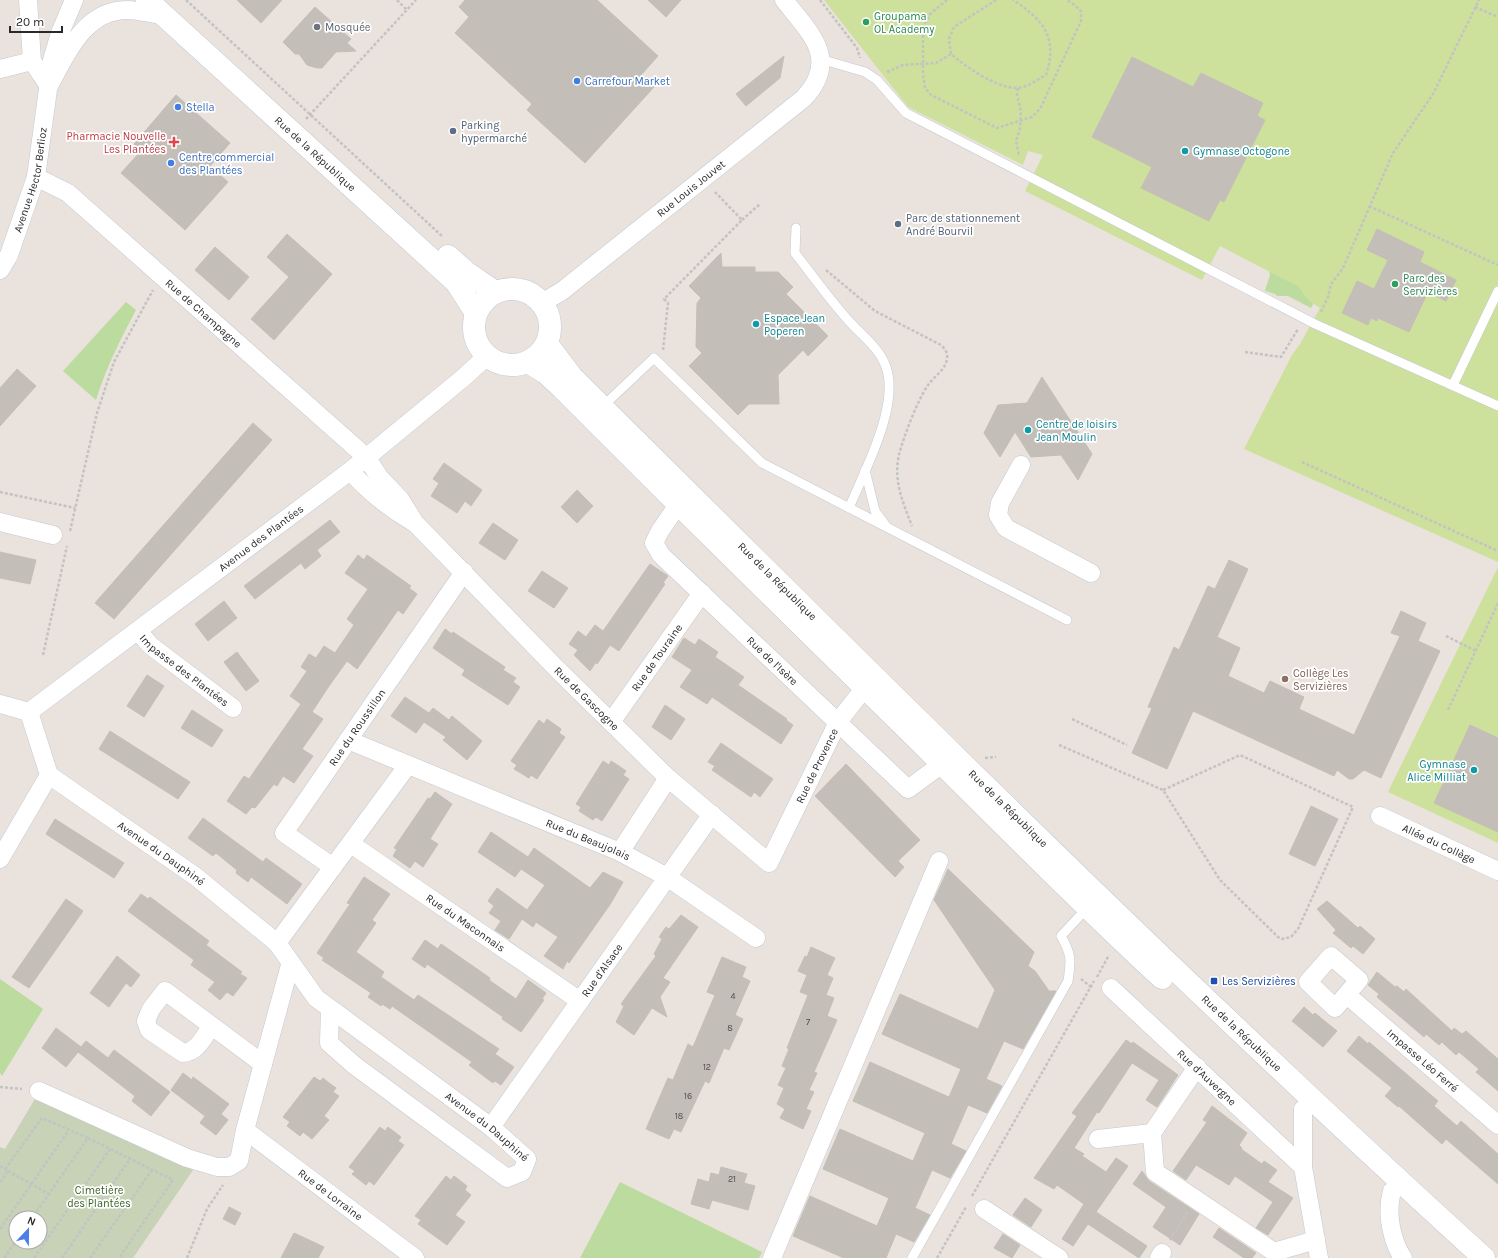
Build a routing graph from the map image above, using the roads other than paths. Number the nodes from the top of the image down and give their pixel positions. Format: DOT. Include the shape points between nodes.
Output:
graph roads {
  1 [pos="28,0"];
  2 [pos="74,0"];
  3 [pos="148,0"];
  4 [pos="784,0"];
  5 [pos="164,7"];
  6 [pos="820,59"];
  7 [pos="32,61"];
  8 [pos="0,70"];
  9 [pos="49,86"];
  10 [pos="36,177"];
  11 [pos="796,228"];
  12 [pos="0,270"];
  13 [pos="1498,291"];
  14 [pos="495,292"];
  15 [pos="542,303"];
  16 [pos="476,313"];
  17 [pos="546,344"];
  18 [pos="487,356"];
  19 [pos="528,362"];
  20 [pos="1453,385"];
  21 [pos="1498,406"];
  22 [pos="602,407"];
  23 [pos="366,457"];
  24 [pos="1021,465"];
  25 [pos="865,470"];
  26 [pos="350,471"];
  27 [pos="682,498"];
  28 [pos="849,508"];
  29 [pos="0,522"];
  30 [pos="415,523"];
  31 [pos="889,529"];
  32 [pos="53,535"];
  33 [pos="464,572"];
  34 [pos="1091,573"];
  35 [pos="702,593"];
  36 [pos="1067,620"];
  37 [pos="138,631"];
  38 [pos="869,681"];
  39 [pos="0,704"];
  40 [pos="233,708"];
  41 [pos="29,712"];
  42 [pos="611,722"];
  43 [pos="838,722"];
  44 [pos="348,740"];
  45 [pos="942,764"];
  46 [pos="408,765"];
  47 [pos="49,775"];
  48 [pos="668,778"];
  49 [pos="712,814"];
  50 [pos="1380,816"];
  51 [pos="351,844"];
  52 [pos="620,852"];
  53 [pos="0,858"];
  54 [pos="939,861"];
  55 [pos="769,863"];
  56 [pos="333,867"];
  57 [pos="1498,871"];
  58 [pos="667,877"];
  59 [pos="1093,902"];
  60 [pos="756,938"];
  61 [pos="277,943"];
  62 [pos="1149,956"];
  63 [pos="290,965"];
  64 [pos="1111,988"];
  65 [pos="1347,995"];
  66 [pos="580,1001"];
  67 [pos="330,1009"];
  68 [pos="211,1027"];
  69 [pos="263,1064"];
  70 [pos="1196,1068"];
  71 [pos="39,1091"];
  72 [pos="1303,1109"];
  73 [pos="1498,1126"];
  74 [pos="491,1127"];
  75 [pos="245,1130"];
  76 [pos="1152,1133"];
  77 [pos="1098,1139"];
  78 [pos="1303,1167"];
  79 [pos="1392,1191"];
  80 [pos="984,1209"];
  81 [pos="1316,1240"];
  82 [pos="415,1258"];
  83 [pos="772,1258"];
  84 [pos="912,1258"];
  85 [pos="1059,1258"];
  86 [pos="1318,1258"];
  87 [pos="1403,1258"];
  88 [pos="1467,1258"];
  89 [pos="1484,1258"];
  1 -- 7 [label="street"];
  2 -- 9 [label="street, Avenue Hector Berlioz" via="52,60"];
  3 -- 5 [label="main road, Rue de la République"];
  4 -- 6 [label="street" via="813,37 819,48"];
  5 -- 9 [label="street, Avenue Hector Berlioz" via="106,14 79,34"];
  5 -- 14 [label="main road, Rue de la République" via="189,18 306,118 466,272"];
  5 -- 16 [label="main road, Rue de la République" via="456,282"];
  6 -- 15 [label="street, Rue Louis Jouvet" via="820,74 804,98 562,291"];
  6 -- 20 [label="lane" via="865,72 877,80 906,113 1305,319"];
  7 -- 8 [label="street"];
  7 -- 9 [label="street"];
  9 -- 10 [label="street, Avenue Hector Berlioz"];
  10 -- 12 [label="street, Avenue Hector Berlioz" via="9,255"];
  10 -- 23 [label="street, Rue de Champagne" via="68,194"];
  11 -- 25 [label="lane" via="795,253 847,319 876,349 886,367 889,386 887,412"];
  13 -- 20 [label="lane"];
  14 -- 15 [label="main road" via="520,289 532,294"];
  14 -- 16 [label="main road" via="483,301"];
  15 -- 17 [label="main road" via="548,312 550,323 550,334"];
  16 -- 18 [label="main road" via="474,336"];
  17 -- 19 [label="main road" via="539,354"];
  17 -- 22 [label="main road, Rue de la République" via="572,377"];
  18 -- 19 [label="main road" via="507,365"];
  18 -- 23 [label="street, Avenue des Plantées" via="440,398"];
  19 -- 27 [label="main road, Rue de la République" via="546,373"];
  20 -- 21 [label="lane"];
  22 -- 27 [label="main road, Rue de la République"];
  22 -- 28 [label="lane" via="654,358 762,463"];
  23 -- 26 [label="street, Avenue des Plantées"];
  23 -- 30 [label="street, Rue de Gascogne" via="380,478 400,499"];
  24 -- 34 [label="street" via="1000,502 998,515 1006,528"];
  25 -- 28 [label="lane"];
  25 -- 31 [label="lane" via="875,511"];
  26 -- 30 [label="street, Rue de Gascogne" via="367,490"];
  26 -- 37 [label="street, Avenue des Plantées"];
  27 -- 35 [label="street, Rue de l'Isère" via="654,543 661,554"];
  27 -- 38 [label="main road, Rue de la République"];
  28 -- 31 [label="lane"];
  29 -- 32 [label="street"];
  30 -- 33 [label="street, Rue de Gascogne"];
  31 -- 36 [label="lane"];
  33 -- 42 [label="street, Rue de Gascogne"];
  33 -- 44 [label="street, Rue du Roussillon"];
  35 -- 42 [label="street, Rue de Touraine"];
  35 -- 43 [label="street, Rue de l'Isère"];
  37 -- 40 [label="street, Impasse des Plantées" via="150,646"];
  37 -- 41 [label="street, Avenue des Plantées"];
  38 -- 43 [label="street, Rue de Provence"];
  38 -- 45 [label="main road, Rue de la République"];
  38 -- 59 [label="main road, Rue de la République"];
  39 -- 41 [label="street"];
  41 -- 47 [label="street"];
  42 -- 48 [label="street, Rue de Gascogne"];
  43 -- 45 [label="street, Rue de l'Isère" via="908,789"];
  43 -- 55 [label="street, Rue de Provence"];
  44 -- 46 [label="street, Rue du Beaujolais"];
  44 -- 56 [label="street, Rue du Roussillon" via="284,833"];
  45 -- 59 [label="main road, Rue de la République"];
  46 -- 51 [label="street"];
  46 -- 52 [label="street, Rue du Beaujolais"];
  47 -- 53 [label="street"];
  47 -- 61 [label="street, Avenue du Dauphiné" via="195,876"];
  48 -- 49 [label="street, Rue de Gascogne"];
  48 -- 52 [label="street"];
  49 -- 55 [label="street, Rue de Gascogne"];
  49 -- 58 [label="street, Rue d'Alsace"];
  50 -- 57 [label="street, Allée du Collège"];
  51 -- 56 [label="street"];
  51 -- 66 [label="street, Rue du Maconnais"];
  52 -- 58 [label="street, Rue du Beaujolais"];
  54 -- 83 [label="street"];
  56 -- 61 [label="street"];
  58 -- 60 [label="street, Rue du Beaujolais"];
  58 -- 66 [label="street, Rue d'Alsace"];
  59 -- 62 [label="main road, Rue de la République"];
  59 -- 62 [label="main road, Rue de la République" via="1118,939"];
  59 -- 84 [label="lane" via="1061,936 1070,951 1068,981"];
  61 -- 63 [label="street, Avenue du Dauphiné"];
  62 -- 72 [label="main road, Rue de la République"];
  62 -- 89 [label="main road, Rue de la République" via="1281,1072"];
  63 -- 67 [label="street, Avenue du Dauphiné" via="316,998"];
  63 -- 69 [label="street"];
  64 -- 70 [label="street, Rue d'Auvergne"];
  65 -- 73 [label="street, Impasse Léo Ferré"];
  66 -- 74 [label="street, Rue d'Alsace"];
  67 -- 74 [label="street, Avenue du Dauphiné"];
  67 -- 74 [label="street, Avenue du Dauphiné" via="330,1042 354,1065 507,1178 522,1172 527,1159"];
  68 -- 69 [label="street"];
  69 -- 75 [label="street"];
  70 -- 76 [label="street"];
  70 -- 78 [label="street, Rue d'Auvergne"];
  71 -- 75 [label="street" via="187,1158 217,1167 229,1167 239,1161"];
  72 -- 78 [label="street"];
  72 -- 79 [label="main road, Rue de la République"];
  75 -- 82 [label="street, Rue de Lorraine"];
  76 -- 77 [label="street"];
  76 -- 81 [label="street" via="1155,1172 1274,1252"];
  78 -- 81 [label="street"];
  79 -- 87 [label="street" via="1389,1203 1390,1224"];
  79 -- 88 [label="main road, Rue de la République"];
  80 -- 85 [label="street"];
  81 -- 86 [label="street"];
}
